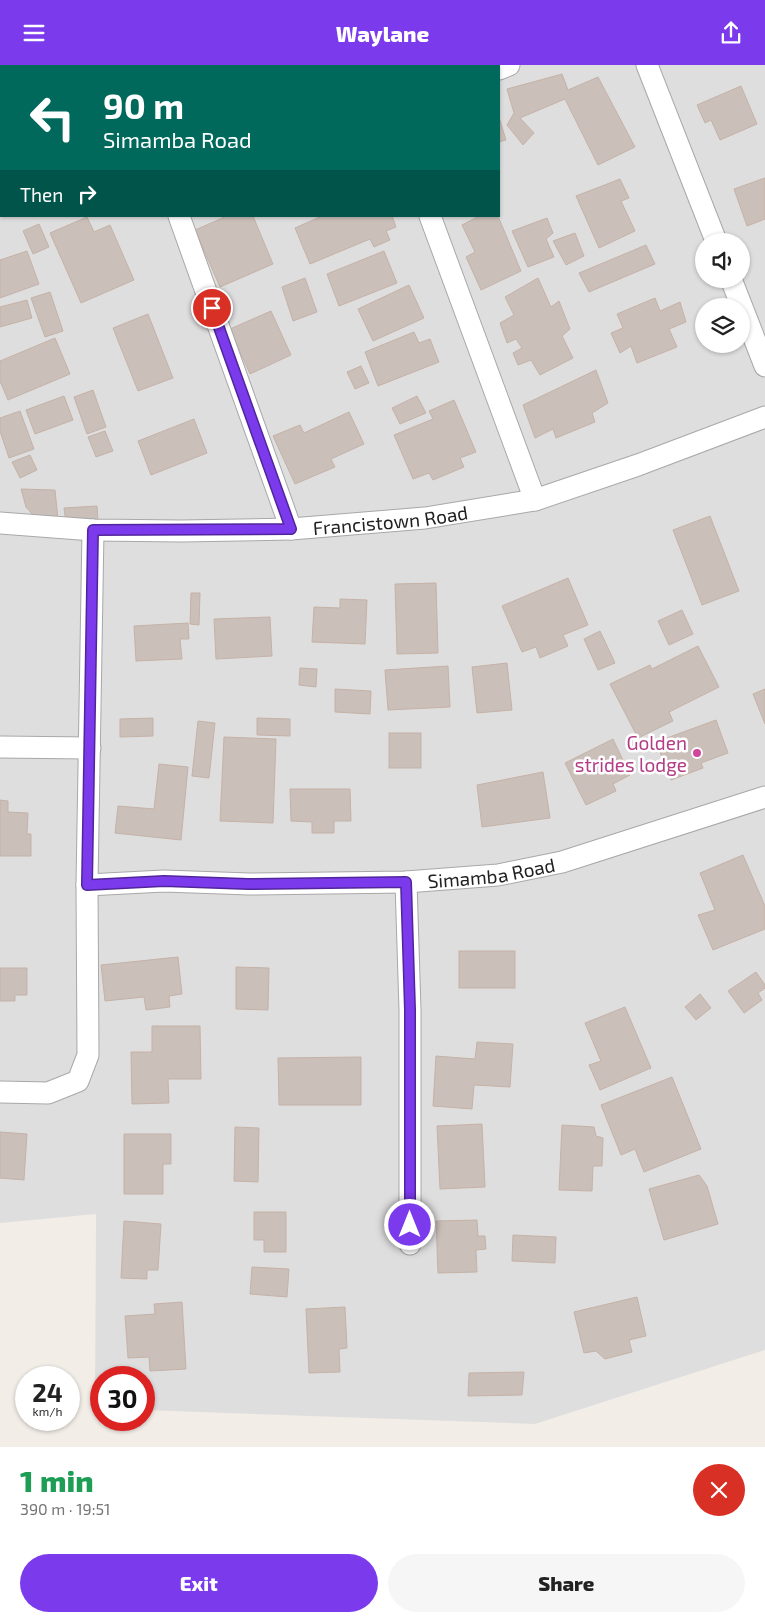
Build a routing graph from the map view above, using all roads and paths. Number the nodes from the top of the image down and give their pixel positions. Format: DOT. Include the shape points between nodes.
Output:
graph roads {
  1 [pos="647,65"];
  2 [pos="179,217"];
  3 [pos="430,217"];
  4 [pos="713,233"];
  5 [pos="735,288"];
  6 [pos="765,366"];
  7 [pos="765,417"];
  8 [pos="535,500"];
  9 [pos="0,523"];
  10 [pos="291,529"];
  11 [pos="93,530"];
  12 [pos="0,747"];
  13 [pos="90,748"];
  14 [pos="765,797"];
  15 [pos="406,882"];
  16 [pos="87,885"];
  17 [pos="0,1091"];
  18 [pos="410,1244"];
  1 -- 4 [label="street"];
  2 -- 10 [label="street"];
  3 -- 8 [label="street"];
  5 -- 6 [label="street"];
  7 -- 8 [label="street, Francistown Road"];
  8 -- 10 [label="street, Francistown Road" via="425,518"];
  9 -- 11 [label="street, Francistown Road"];
  10 -- 11 [label="street, Francistown Road"];
  11 -- 13 [label="street"];
  12 -- 13 [label="street"];
  13 -- 16 [label="street"];
  14 -- 15 [label="street, Simamba Road" via="562,862 498,875"];
  15 -- 16 [label="street, Simamba Road" via="248,884 164,881"];
  15 -- 18 [label="street" via="410,1010"];
  16 -- 17 [label="street" via="88,1055 78,1081 48,1093"];
}
